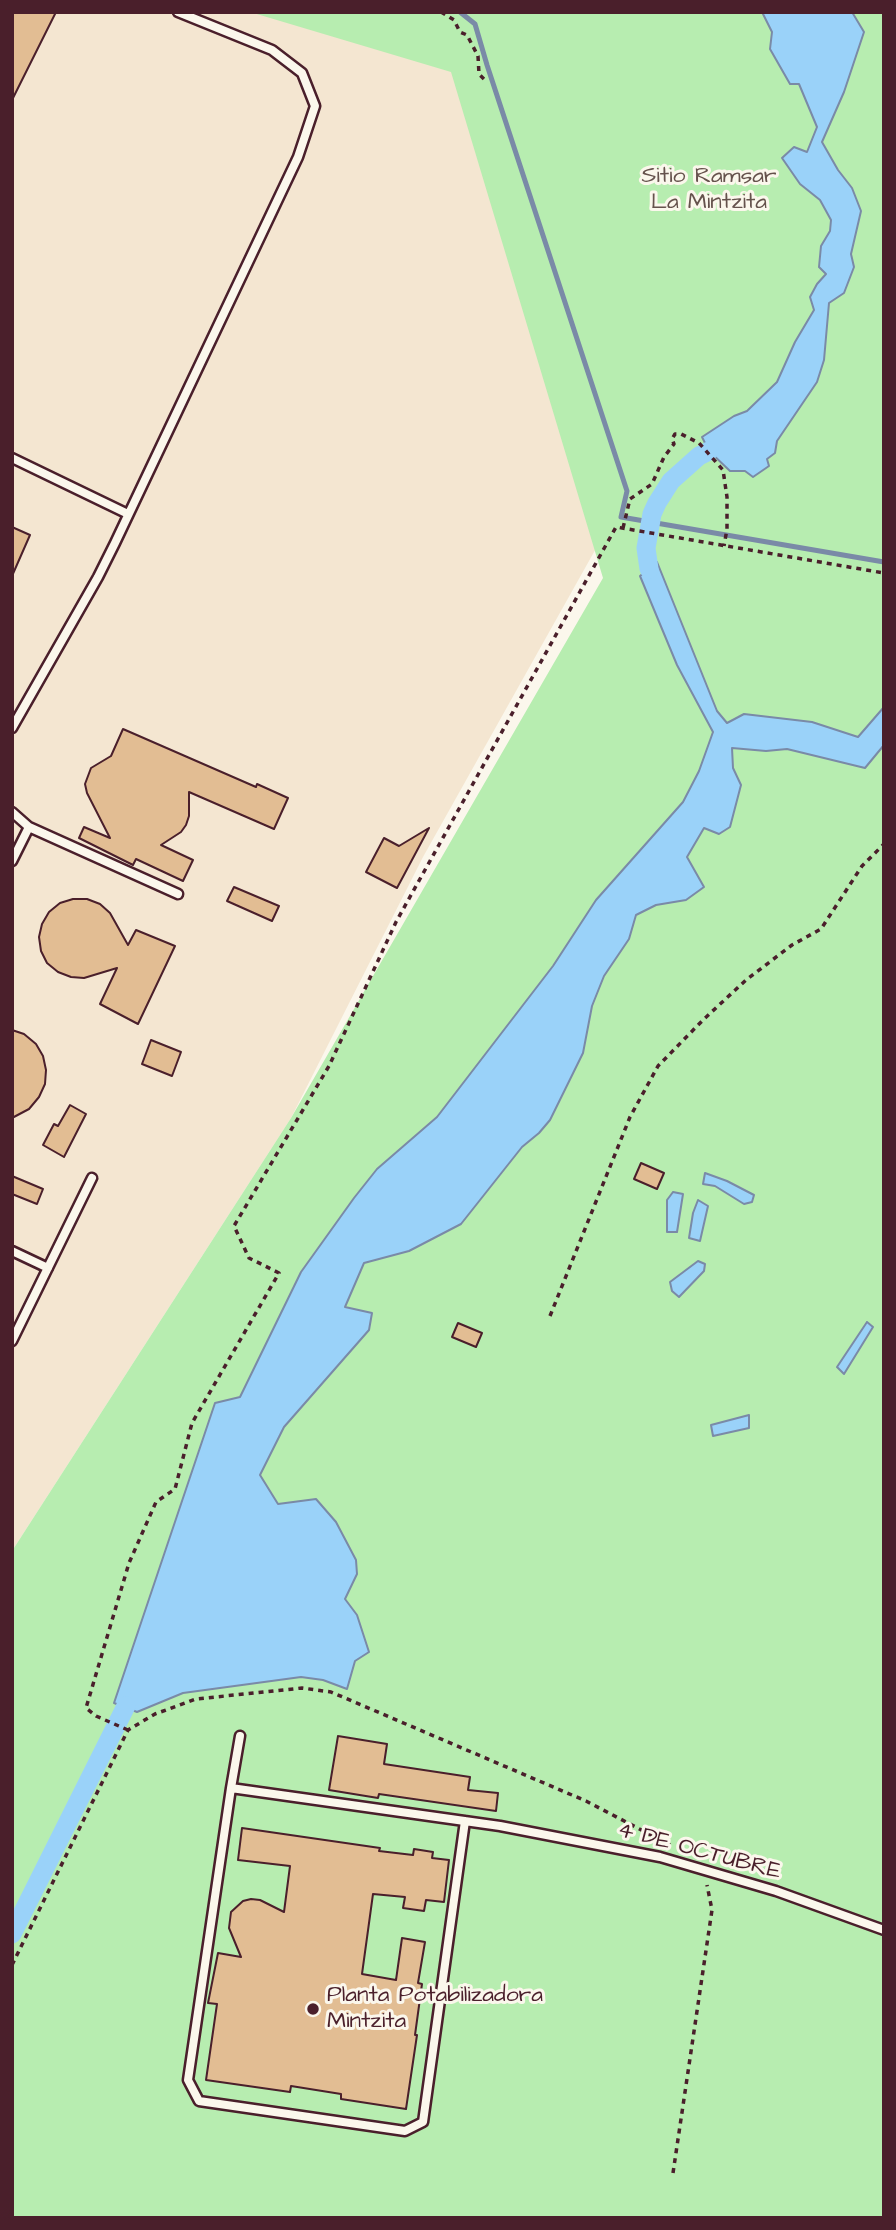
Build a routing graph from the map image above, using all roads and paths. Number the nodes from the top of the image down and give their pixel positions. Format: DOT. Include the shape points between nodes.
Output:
graph roads {
  1 [pos="178,12"];
  2 [pos="441,12"];
  3 [pos="484,79"];
  4 [pos="12,458"];
  5 [pos="128,514"];
  6 [pos="623,528"];
  7 [pos="724,546"];
  8 [pos="884,573"];
  9 [pos="12,728"];
  10 [pos="12,812"];
  11 [pos="29,827"];
  12 [pos="884,844"];
  13 [pos="12,861"];
  14 [pos="178,894"];
  15 [pos="92,1178"];
  16 [pos="12,1251"];
  17 [pos="48,1268"];
  18 [pos="550,1316"];
  19 [pos="12,1341"];
  20 [pos="127,1729"];
  21 [pos="240,1736"];
  22 [pos="232,1788"];
  23 [pos="465,1821"];
  24 [pos="681,1850"];
  25 [pos="704,1870"];
  26 [pos="884,1930"];
  27 [pos="12,1965"];
  28 [pos="673,2173"];
  1 -- 5 [label="lane" via="272,50 302,73 314,106 298,157"];
  2 -- 3 [label="path" via="467,35"];
  4 -- 5 [label="lane"];
  5 -- 9 [label="lane" via="99,577"];
  6 -- 7 [label="path"];
  6 -- 7 [label="path" via="630,499 652,484 674,444 672,439 681,433 699,443 723,470 727,497"];
  6 -- 20 [label="path" via="616,527 559,627 397,922 329,1066 234,1226 249,1258 279,1273 191,1423 176,1489 156,1502 129,1563 86,1708"];
  7 -- 8 [label="path"];
  10 -- 11 [label="lane"];
  11 -- 13 [label="lane"];
  11 -- 14 [label="lane"];
  12 -- 18 [label="path" via="862,866 821,929 746,980 657,1066 630,1118"];
  15 -- 17 [label="lane"];
  16 -- 17 [label="lane"];
  17 -- 19 [label="lane"];
  20 -- 24 [label="path" via="196,1699 302,1688 331,1692 586,1801"];
  20 -- 27 [label="path"];
  21 -- 22 [label="lane"];
  22 -- 23 [label="lane, 4 DE OCTUBRE"];
  22 -- 23 [label="lane" via="188,2080 199,2101 405,2131 423,2122"];
  23 -- 25 [label="lane, 4 DE OCTUBRE" via="660,1857"];
  25 -- 26 [label="lane, 4 DE OCTUBRE"];
  25 -- 28 [label="path" via="712,1910"];
}
